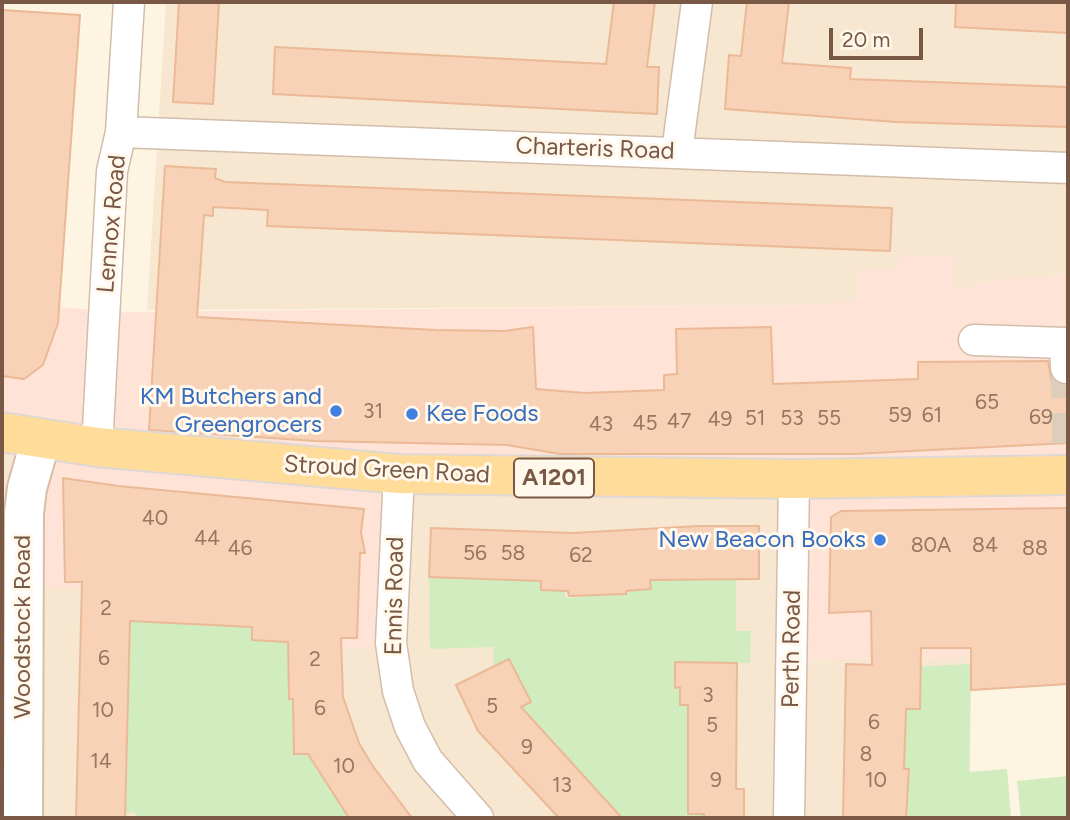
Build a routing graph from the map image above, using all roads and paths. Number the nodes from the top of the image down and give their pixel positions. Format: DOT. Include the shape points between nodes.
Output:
graph roads {
  1 [pos="128,2"];
  2 [pos="697,2"];
  3 [pos="121,132"];
  4 [pos="677,152"];
  5 [pos="1068,167"];
  6 [pos="974,340"];
  7 [pos="1066,368"];
  8 [pos="2,432"];
  9 [pos="41,439"];
  10 [pos="97,447"];
  11 [pos="398,474"];
  12 [pos="1068,475"];
  13 [pos="794,479"];
  14 [pos="23,818"];
  15 [pos="478,818"];
  16 [pos="789,818"];
  1 -- 3 [label="street, Lennox Road"];
  2 -- 4 [label="street"];
  3 -- 4 [label="street, Charteris Road"];
  3 -- 10 [label="street, Lennox Road" via="112,171"];
  4 -- 5 [label="street, Charteris Road"];
  6 -- 7 [label="street" via="1065,343"];
  8 -- 9 [label="main road, Stroud Green Road / A1201"];
  9 -- 10 [label="main road, Stroud Green Road / A1201"];
  9 -- 14 [label="main road, Woodstock Road" via="24,513"];
  10 -- 11 [label="main road, Stroud Green Road / A1201"];
  11 -- 13 [label="main road, Stroud Green Road / A1201"];
  11 -- 15 [label="street, Ennis Road" via="391,643 398,691 428,761"];
  12 -- 13 [label="main road, Stroud Green Road / A1201"];
  13 -- 16 [label="street, Perth Road"];
}
